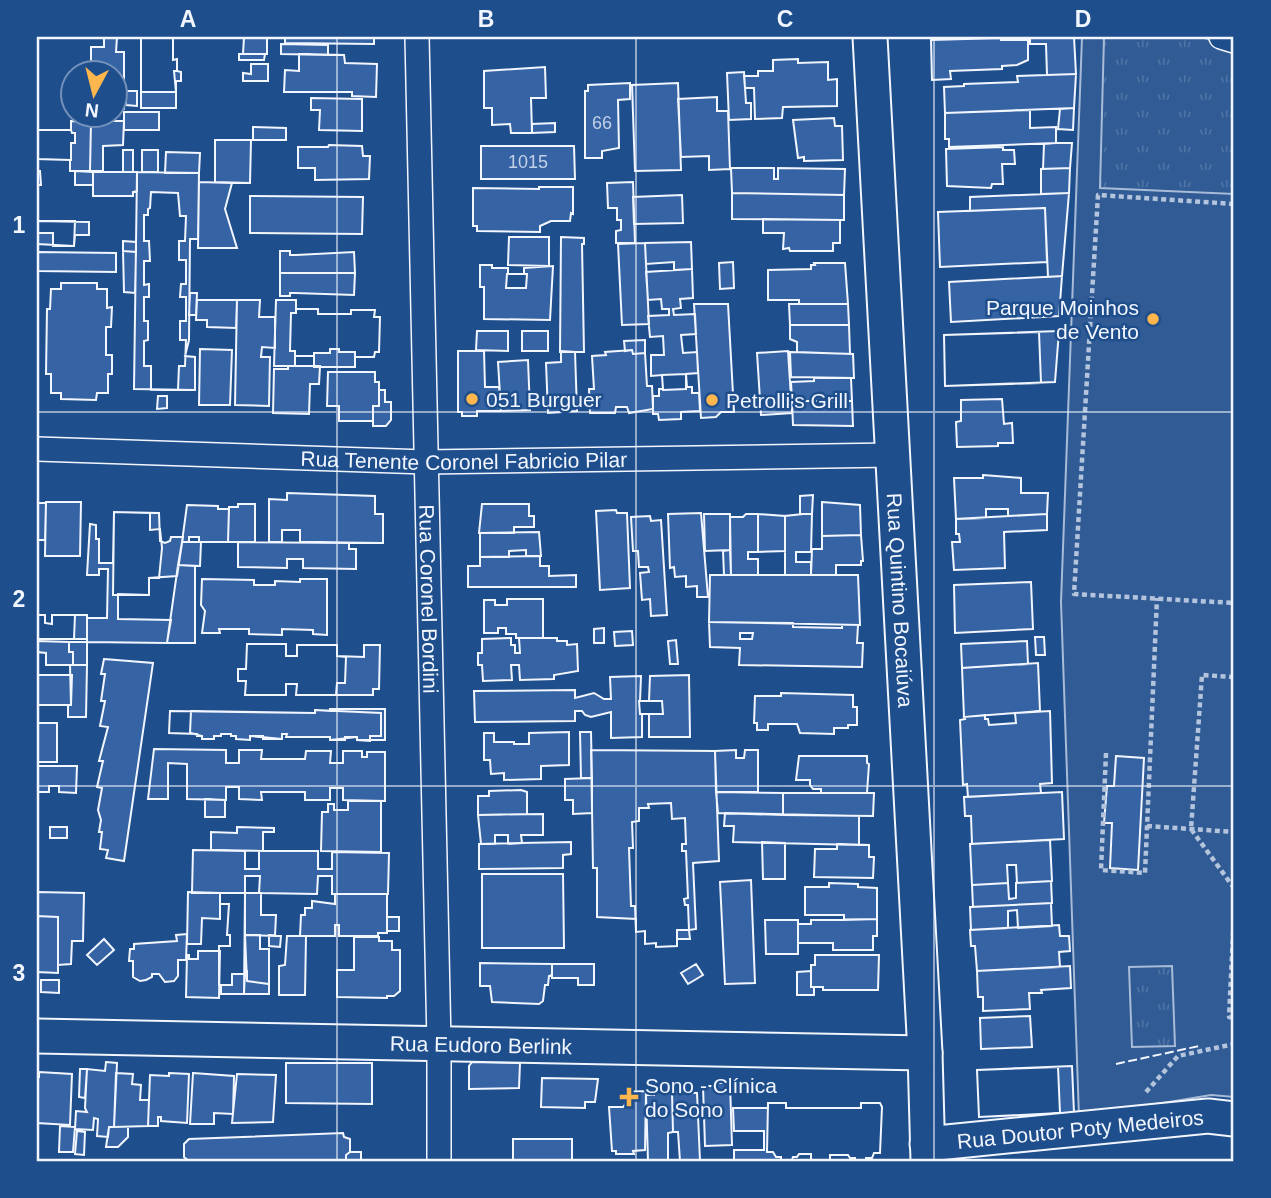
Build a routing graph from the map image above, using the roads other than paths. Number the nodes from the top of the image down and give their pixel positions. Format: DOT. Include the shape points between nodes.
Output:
graph roads {
  1 [pos="417,37"];
  2 [pos="870,37"];
  3 [pos="1221,37"];
  4 [pos="1234,41"];
  5 [pos="37,449"];
  6 [pos="892,455"];
  7 [pos="426,462"];
  8 [pos="37,1036"];
  9 [pos="439,1043"];
  10 [pos="925,1053"];
  11 [pos="1234,1119"];
  12 [pos="928,1153"];
  13 [pos="439,1161"];
  1 -- 7 [label="street, Rua Coronel Bordini"];
  2 -- 6 [label="street, Rua Quintino Bocaiúva"];
  3 -- 4 [label="street"];
  5 -- 7 [label="street, Rua Tenente Coronel Fabricio Pilar"];
  6 -- 7 [label="street, Rua Tenente Coronel Fabricio Pilar"];
  6 -- 10 [label="street, Rua Quintino Bocaiúva"];
  7 -- 9 [label="street, Rua Coronel Bordini"];
  8 -- 9 [label="street, Rua Eudoro Berlink"];
  9 -- 10 [label="street, Rua Eudoro Berlink"];
  9 -- 13 [label="street, Rua Coronel Bordini"];
  10 -- 12 [label="street, Rua Quintino Bocaiúva"];
  11 -- 12 [label="street, Rua Doutor Poty Medeiros" via="1208,1116"];
}
